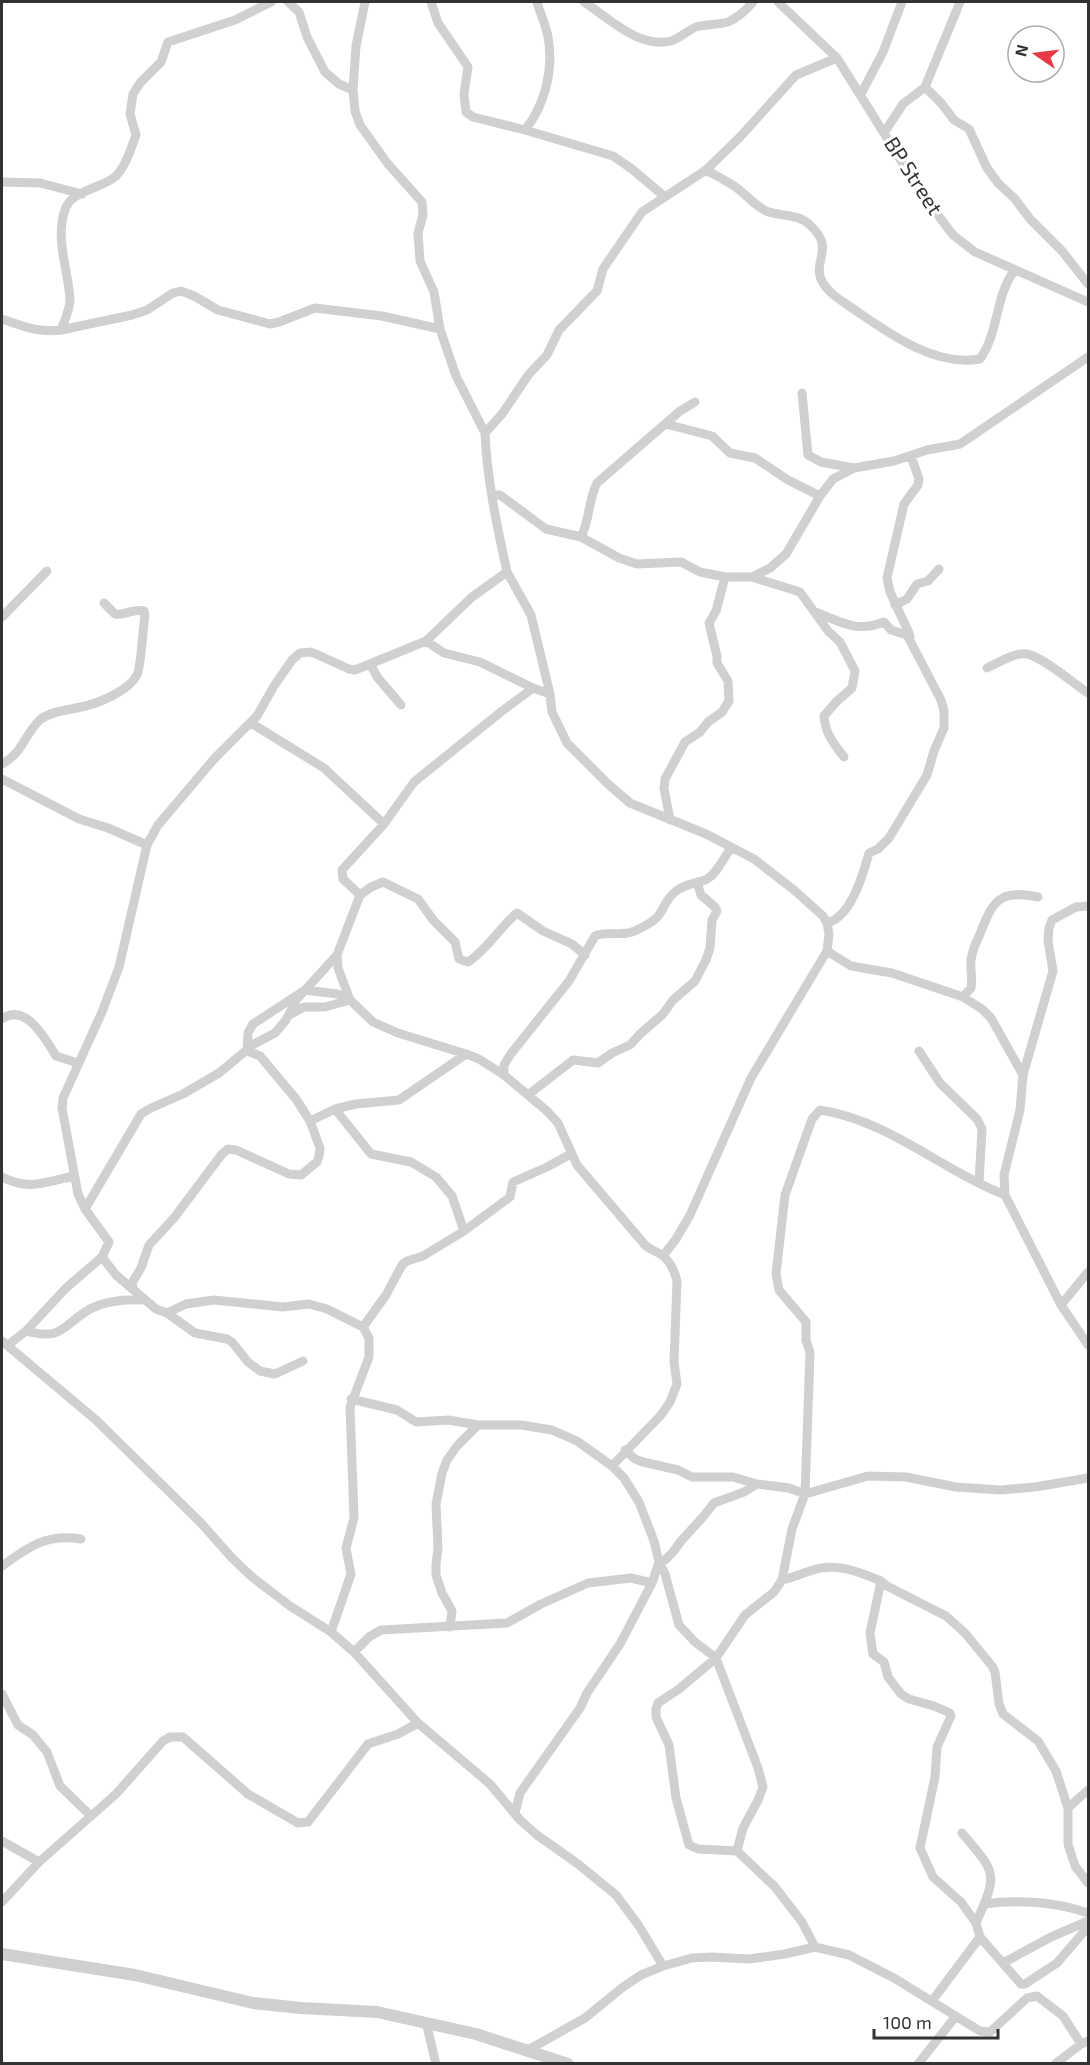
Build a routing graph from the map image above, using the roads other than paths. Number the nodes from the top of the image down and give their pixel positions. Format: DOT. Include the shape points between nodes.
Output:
graph roads {
  1 [pos="271,2"];
  2 [pos="288,2"];
  3 [pos="365,2"];
  4 [pos="431,2"];
  5 [pos="537,2"];
  6 [pos="584,2"];
  7 [pos="753,2"];
  8 [pos="778,2"];
  9 [pos="902,2"];
  10 [pos="960,2"];
  11 [pos="837,58"];
  12 [pos="925,87"];
  13 [pos="353,90"];
  14 [pos="861,94"];
  15 [pos="525,130"];
  16 [pos="884,133"];
  17 [pos="706,170"];
  18 [pos="2,182"];
  19 [pos="82,194"];
  20 [pos="665,197"];
  21 [pos="1014,271"];
  22 [pos="1089,284"];
  23 [pos="1089,302"];
  24 [pos="2,319"];
  25 [pos="440,329"];
  26 [pos="61,330"];
  27 [pos="1089,357"];
  28 [pos="801,393"];
  29 [pos="695,402"];
  30 [pos="666,424"];
  31 [pos="485,433"];
  32 [pos="911,456"];
  33 [pos="854,468"];
  34 [pos="492,495"];
  35 [pos="820,495"];
  36 [pos="581,537"];
  37 [pos="939,569"];
  38 [pos="47,571"];
  39 [pos="507,572"];
  40 [pos="724,577"];
  41 [pos="752,577"];
  42 [pos="104,603"];
  43 [pos="895,605"];
  44 [pos="815,612"];
  45 [pos="2,617"];
  46 [pos="910,637"];
  47 [pos="426,641"];
  48 [pos="370,664"];
  49 [pos="987,668"];
  50 [pos="533,688"];
  51 [pos="1089,693"];
  52 [pos="550,694"];
  53 [pos="401,705"];
  54 [pos="251,723"];
  55 [pos="844,757"];
  56 [pos="2,764"];
  57 [pos="2,779"];
  58 [pos="670,820"];
  59 [pos="384,824"];
  60 [pos="147,844"];
  61 [pos="731,848"];
  62 [pos="697,882"];
  63 [pos="360,895"];
  64 [pos="1038,897"];
  65 [pos="1089,906"];
  66 [pos="827,923"];
  67 [pos="827,951"];
  68 [pos="337,955"];
  69 [pos="585,955"];
  70 [pos="305,990"];
  71 [pos="963,997"];
  72 [pos="350,999"];
  73 [pos="289,1015"];
  74 [pos="2,1019"];
  75 [pos="247,1051"];
  76 [pos="919,1051"];
  77 [pos="466,1054"];
  78 [pos="78,1063"];
  79 [pos="504,1075"];
  80 [pos="1023,1075"];
  81 [pos="528,1095"];
  82 [pos="335,1109"];
  83 [pos="310,1121"];
  84 [pos="571,1154"];
  85 [pos="74,1176"];
  86 [pos="2,1177"];
  87 [pos="979,1183"];
  88 [pos="1005,1195"];
  89 [pos="85,1209"];
  90 [pos="464,1231"];
  91 [pos="663,1256"];
  92 [pos="102,1257"];
  93 [pos="1089,1272"];
  94 [pos="132,1288"];
  95 [pos="146,1300"];
  96 [pos="1061,1305"];
  97 [pos="167,1313"];
  98 [pos="363,1327"];
  99 [pos="26,1331"];
  100 [pos="5,1343"];
  101 [pos="1089,1345"];
  102 [pos="303,1361"];
  103 [pos="351,1399"];
  104 [pos="478,1425"];
  105 [pos="625,1450"];
  106 [pos="612,1466"];
  107 [pos="1089,1478"];
  108 [pos="757,1484"];
  109 [pos="805,1494"];
  110 [pos="81,1539"];
  111 [pos="659,1562"];
  112 [pos="2,1566"];
  113 [pos="782,1580"];
  114 [pos="880,1581"];
  115 [pos="652,1583"];
  116 [pos="450,1627"];
  117 [pos="332,1632"];
  118 [pos="354,1652"];
  119 [pos="716,1658"];
  120 [pos="2,1694"];
  121 [pos="418,1723"];
  122 [pos="1089,1790"];
  123 [pos="1068,1808"];
  124 [pos="515,1813"];
  125 [pos="91,1816"];
  126 [pos="962,1833"];
  127 [pos="2,1841"];
  128 [pos="737,1851"];
  129 [pos="39,1862"];
  130 [pos="1089,1866"];
  131 [pos="1080,1873"];
  132 [pos="1089,1883"];
  133 [pos="2,1902"];
  134 [pos="984,1904"];
  135 [pos="1089,1913"];
  136 [pos="1089,1921"];
  137 [pos="976,1923"];
  138 [pos="1089,1927"];
  139 [pos="980,1937"];
  140 [pos="815,1947"];
  141 [pos="2,1954"];
  142 [pos="1003,1963"];
  143 [pos="663,1966"];
  144 [pos="932,2001"];
  145 [pos="956,2016"];
  146 [pos="426,2022"];
  147 [pos="1085,2043"];
  148 [pos="528,2050"];
  149 [pos="436,2064"];
  150 [pos="568,2064"];
  151 [pos="918,2064"];
  152 [pos="1055,2064"];
  1 -- 19 [label="street" via="235,20 168,42 161,62 133,94 130,114 136,135 121,171"];
  2 -- 13 [label="street" via="299,12 325,72"];
  3 -- 13 [label="street"];
  4 -- 15 [label="street" via="438,22 468,67 466,112"];
  5 -- 15 [label="street" via="548,38 547,88"];
  6 -- 7 [label="street" via="631,34 658,42 672,40 696,27 729,22"];
  8 -- 11 [label="street, BP Street"];
  9 -- 14 [label="street"];
  10 -- 12 [label="street"];
  11 -- 14 [label="street, BP Street"];
  11 -- 17 [label="street" via="795,75"];
  12 -- 16 [label="street" via="903,104"];
  12 -- 22 [label="street" via="954,120 969,129 998,183"];
  13 -- 25 [label="street" via="360,125 422,202 420,261 434,292"];
  14 -- 16 [label="street, BP Street"];
  15 -- 20 [label="street" via="613,156"];
  16 -- 21 [label="street, BP Street" via="953,235 975,252"];
  17 -- 20 [label="street"];
  17 -- 21 [label="street" via="734,185 766,211 808,223 823,242 821,278 835,296 899,340 945,358 964,362 980,359 989,346 1006,281"];
  18 -- 19 [label="street" via="40,183"];
  19 -- 26 [label="street" via="68,204 63,219 62,245 70,299"];
  20 -- 31 [label="street" via="636,218 603,269 597,291 559,330 547,355"];
  21 -- 23 [label="street, BP Street"];
  24 -- 26 [label="street" via="35,330"];
  25 -- 26 [label="street" via="382,316 315,308 270,324 218,310 181,291 132,315"];
  25 -- 31 [label="street" via="456,376"];
  27 -- 32 [label="street" via="960,444"];
  28 -- 33 [label="street" via="808,455 821,462"];
  29 -- 30 [label="street"];
  30 -- 35 [label="street" via="712,436 730,453 755,458"];
  30 -- 36 [label="street" via="597,483"];
  31 -- 34 [label="street"];
  32 -- 33 [label="street"];
  32 -- 43 [label="street" via="918,485 904,504 887,578"];
  33 -- 35 [label="street" via="833,479"];
  34 -- 36 [label="street" via="500,495 546,529"];
  34 -- 39 [label="street"];
  35 -- 41 [label="street" via="786,554"];
  36 -- 40 [label="street" via="637,564 681,562 700,572"];
  37 -- 43 [label="street"];
  38 -- 45 [label="street"];
  39 -- 47 [label="street" via="472,597"];
  39 -- 52 [label="street" via="531,615"];
  40 -- 41 [label="street"];
  40 -- 58 [label="street" via="709,623 717,663 728,681 729,701 722,712 685,742 664,779"];
  41 -- 44 [label="street" via="795,588"];
  42 -- 56 [label="street" via="115,614 144,611 137,675 110,698 42,718 21,749"];
  43 -- 46 [label="street"];
  44 -- 46 [label="street" via="851,627 884,622 891,630"];
  44 -- 55 [label="street" via="840,642 855,671 852,688 825,716 828,736"];
  46 -- 66 [label="street" via="941,700 944,728 914,799 889,837 869,853 860,882 840,915"];
  47 -- 48 [label="street"];
  47 -- 50 [label="street" via="444,653 480,662"];
  48 -- 53 [label="street"];
  48 -- 54 [label="street" via="355,670 310,652 300,653"];
  49 -- 51 [label="street" via="1027,654"];
  50 -- 52 [label="street"];
  50 -- 59 [label="street" via="414,782"];
  52 -- 58 [label="street" via="552,712 567,743 630,803"];
  54 -- 59 [label="street" via="324,768"];
  54 -- 60 [label="street" via="169,811"];
  57 -- 60 [label="street" via="79,819"];
  58 -- 61 [label="street"];
  59 -- 63 [label="street" via="342,870 343,879"];
  60 -- 78 [label="street" via="119,967"];
  61 -- 62 [label="street" via="712,876"];
  61 -- 66 [label="street" via="754,859 794,890"];
  62 -- 69 [label="street" via="676,890 658,917 633,932 595,936"];
  62 -- 81 [label="street" via="701,895 717,911 712,920 708,954 695,981 630,1045 598,1064 573,1060"];
  63 -- 68 [label="street"];
  63 -- 69 [label="street" via="383,882 418,899 455,942 459,959 468,962 517,913"];
  64 -- 71 [label="street" via="1018,893 1002,897 994,905 971,960 971,988"];
  65 -- 80 [label="street" via="1076,907 1052,920 1048,941 1053,971"];
  66 -- 67 [label="street"];
  67 -- 71 [label="street" via="851,966 892,973"];
  67 -- 91 [label="street" via="751,1078 690,1215"];
  68 -- 70 [label="street"];
  68 -- 72 [label="street"];
  69 -- 79 [label="street" via="510,1055"];
  70 -- 72 [label="street"];
  70 -- 73 [label="street"];
  70 -- 75 [label="street" via="253,1024"];
  71 -- 80 [label="street" via="991,1018"];
  72 -- 73 [label="street" via="325,1007 304,1007"];
  72 -- 77 [label="street" via="373,1022"];
  73 -- 75 [label="street" via="275,1033"];
  74 -- 78 [label="street" via="22,1015 43,1035 56,1056"];
  75 -- 83 [label="street" via="260,1056"];
  75 -- 89 [label="street" via="219,1073 141,1114"];
  76 -- 87 [label="street" via="940,1083 977,1119 982,1129"];
  77 -- 79 [label="street"];
  77 -- 82 [label="street" via="399,1100"];
  78 -- 85 [label="street" via="62,1108"];
  79 -- 81 [label="street"];
  80 -- 88 [label="street" via="1020,1110 1004,1176"];
  81 -- 84 [label="street" via="558,1123"];
  82 -- 83 [label="street"];
  82 -- 90 [label="street" via="371,1154 411,1162 436,1177 452,1196"];
  83 -- 94 [label="street" via="319,1156 301,1174 289,1174 236,1150 228,1149 222,1154 149,1245"];
  84 -- 90 [label="street" via="513,1182 510,1197"];
  84 -- 91 [label="street" via="645,1245"];
  85 -- 86 [label="street" via="30,1185 15,1184"];
  85 -- 89 [label="street"];
  87 -- 88 [label="street"];
  87 -- 109 [label="street" via="880,1130 836,1113 820,1110 812,1119 785,1195 776,1274 779,1290 806,1322 810,1353"];
  88 -- 96 [label="street"];
  89 -- 92 [label="street" via="109,1242"];
  90 -- 98 [label="street" via="402,1265"];
  91 -- 105 [label="street" via="677,1281 677,1384 661,1415"];
  92 -- 94 [label="street"];
  92 -- 99 [label="street"];
  93 -- 96 [label="street"];
  94 -- 95 [label="street"];
  95 -- 97 [label="street"];
  95 -- 99 [label="street" via="121,1299 90,1309 69,1326 49,1335"];
  96 -- 101 [label="street"];
  97 -- 98 [label="street" via="186,1304 214,1299 283,1307 309,1304"];
  97 -- 102 [label="street" via="195,1333 232,1342 260,1371 275,1374"];
  98 -- 103 [label="street" via="369,1338 369,1357"];
  99 -- 100 [label="street"];
  100 -- 117 [label="street" via="96,1420 252,1577"];
  103 -- 104 [label="street" via="397,1410 416,1422 448,1420"];
  103 -- 117 [label="street" via="354,1518 346,1548 351,1574"];
  104 -- 106 [label="street" via="552,1430 577,1441"];
  104 -- 116 [label="street" via="447,1460 436,1504 436,1575 452,1611"];
  105 -- 106 [label="street"];
  105 -- 108 [label="street" via="635,1459 692,1477 733,1477"];
  106 -- 111 [label="street" via="639,1502"];
  107 -- 109 [label="street" via="1000,1490 956,1487 906,1477 868,1476"];
  108 -- 109 [label="street"];
  108 -- 111 [label="street" via="714,1503 673,1552"];
  109 -- 113 [label="street" via="792,1529"];
  110 -- 112 [label="street" via="65,1537 30,1545"];
  111 -- 115 [label="street"];
  111 -- 119 [label="street" via="679,1625"];
  113 -- 114 [label="street" via="838,1567"];
  113 -- 119 [label="street" via="774,1592 745,1615"];
  114 -- 123 [label="street" via="946,1616 986,1658 995,1672 1001,1711 1038,1741 1056,1772"];
  114 -- 137 [label="street" via="870,1633 873,1654 884,1662 888,1677 901,1694 951,1716 937,1747 935,1777 920,1848 933,1877 961,1902"];
  115 -- 116 [label="street" via="631,1578 588,1583 507,1623"];
  115 -- 124 [label="street" via="580,1708 520,1793"];
  116 -- 118 [label="street" via="381,1630"];
  117 -- 118 [label="street"];
  118 -- 121 [label="street"];
  119 -- 128 [label="street" via="763,1786"];
  119 -- 128 [label="street" via="658,1703 656,1717 669,1745 676,1798 689,1845"];
  120 -- 125 [label="street" via="18,1725 47,1752 60,1786"];
  121 -- 124 [label="street" via="490,1784"];
  121 -- 125 [label="street" via="368,1744 303,1824 249,1794 183,1737 163,1741"];
  122 -- 123 [label="street"];
  123 -- 131 [label="street" via="1068,1844"];
  124 -- 143 [label="street" via="537,1835 616,1895"];
  125 -- 129 [label="street"];
  126 -- 134 [label="street" via="986,1861 992,1880"];
  127 -- 129 [label="street"];
  128 -- 140 [label="street" via="775,1887 802,1922"];
  129 -- 133 [label="street"];
  130 -- 131 [label="street"];
  131 -- 132 [label="street"];
  134 -- 135 [label="street" via="1070,1906"];
  134 -- 137 [label="street"];
  136 -- 142 [label="street"];
  137 -- 139 [label="street"];
  138 -- 142 [label="street" via="1057,1963 1025,1984"];
  139 -- 142 [label="street"];
  139 -- 144 [label="street"];
  140 -- 143 [label="street" via="749,1959 692,1958"];
  140 -- 144 [label="street" via="849,1955"];
  141 -- 146 [label="street" via="135,1975 253,2003 377,2012"];
  143 -- 148 [label="street" via="641,1975 585,2018"];
  144 -- 145 [label="street"];
  145 -- 147 [label="street" via="980,2031 990,2032 1027,1998 1038,1996 1063,2016"];
  145 -- 151 [label="street"];
  146 -- 148 [label="street"];
  146 -- 149 [label="street"];
  147 -- 152 [label="street"];
  148 -- 150 [label="street"];
}
